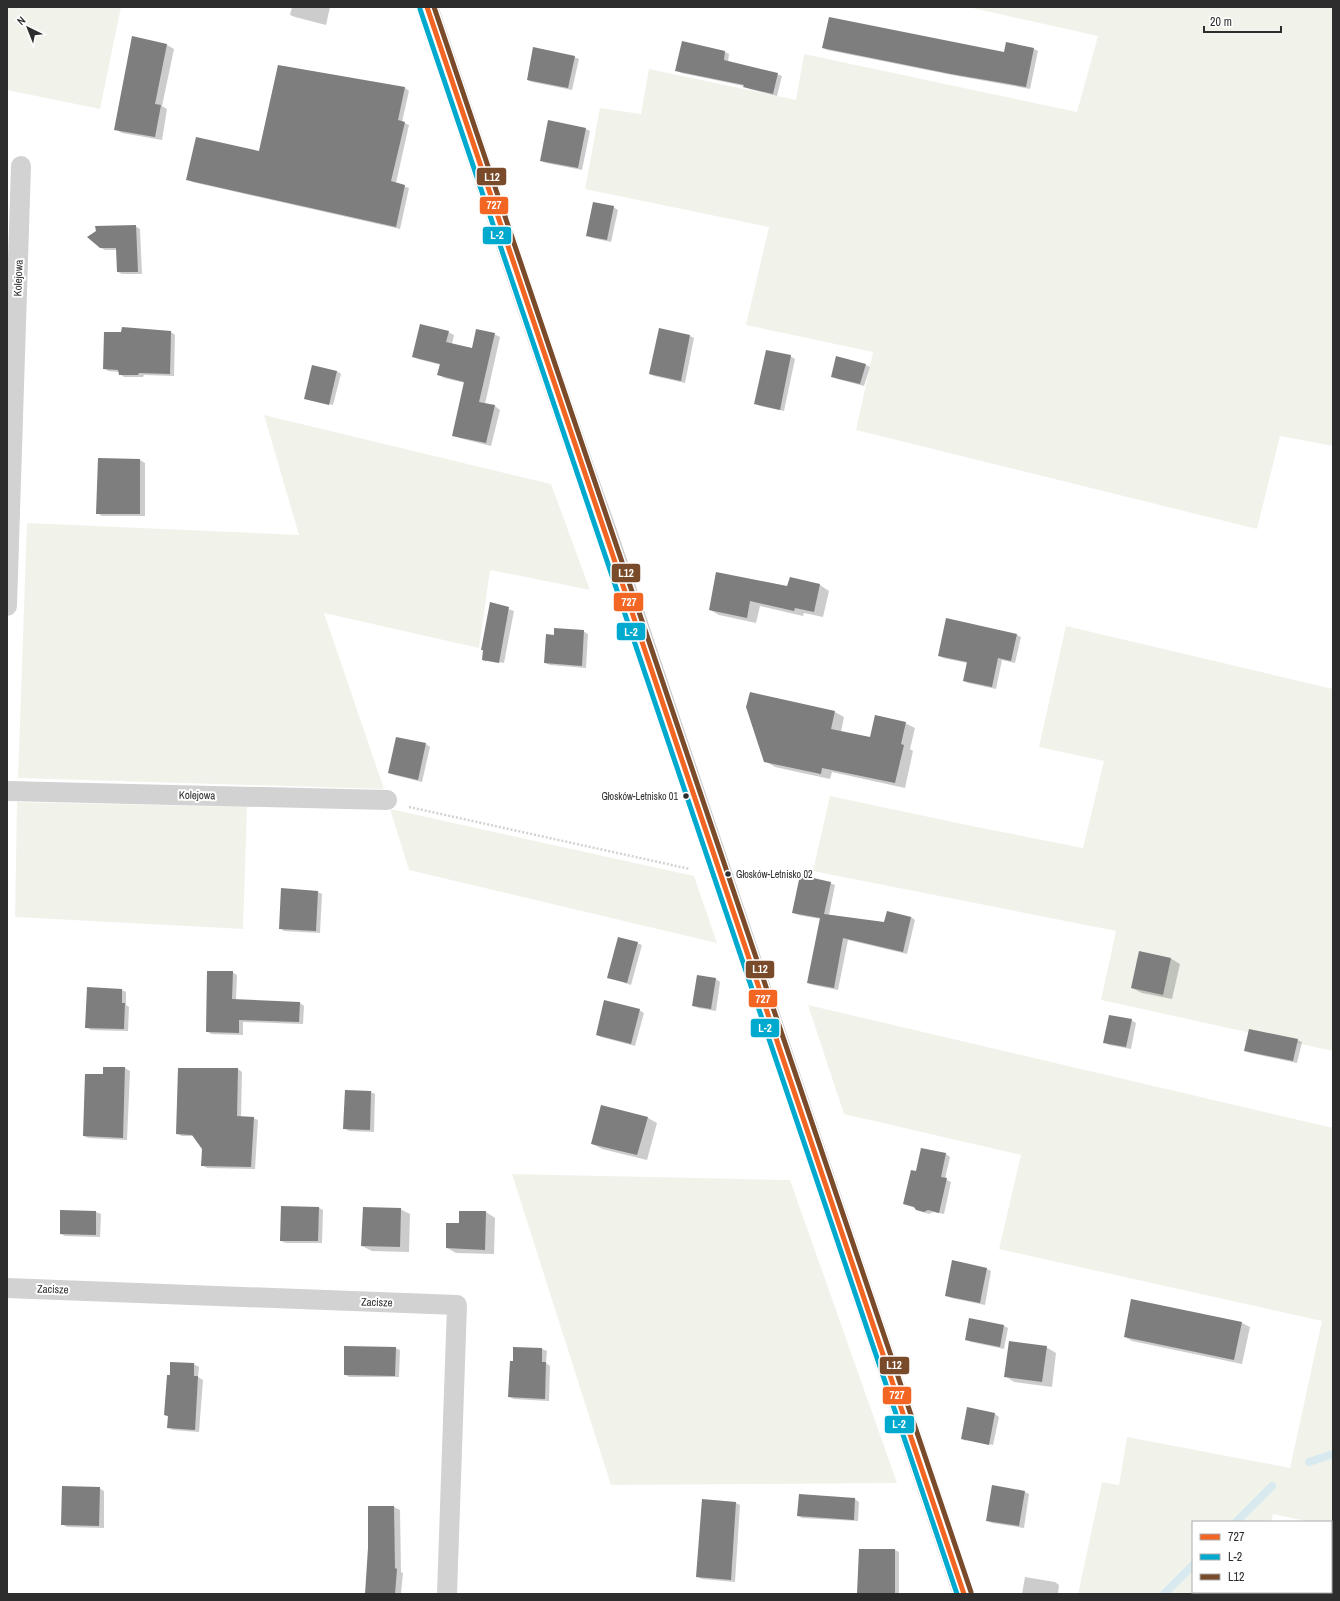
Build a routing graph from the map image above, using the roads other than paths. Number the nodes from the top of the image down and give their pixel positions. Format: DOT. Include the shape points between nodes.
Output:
graph roads {
  1 [pos="427,7"];
  2 [pos="21,166"];
  3 [pos="7,606"];
  4 [pos="7,791"];
  5 [pos="387,800"];
  6 [pos="7,1288"];
  7 [pos="447,1594"];
  8 [pos="964,1594"];
  1 -- 8 [label="street"];
  2 -- 3 [label="street, Kolejowa"];
  4 -- 5 [label="street, Kolejowa"];
  6 -- 7 [label="street, Zacisze" via="458,1305"];
}
